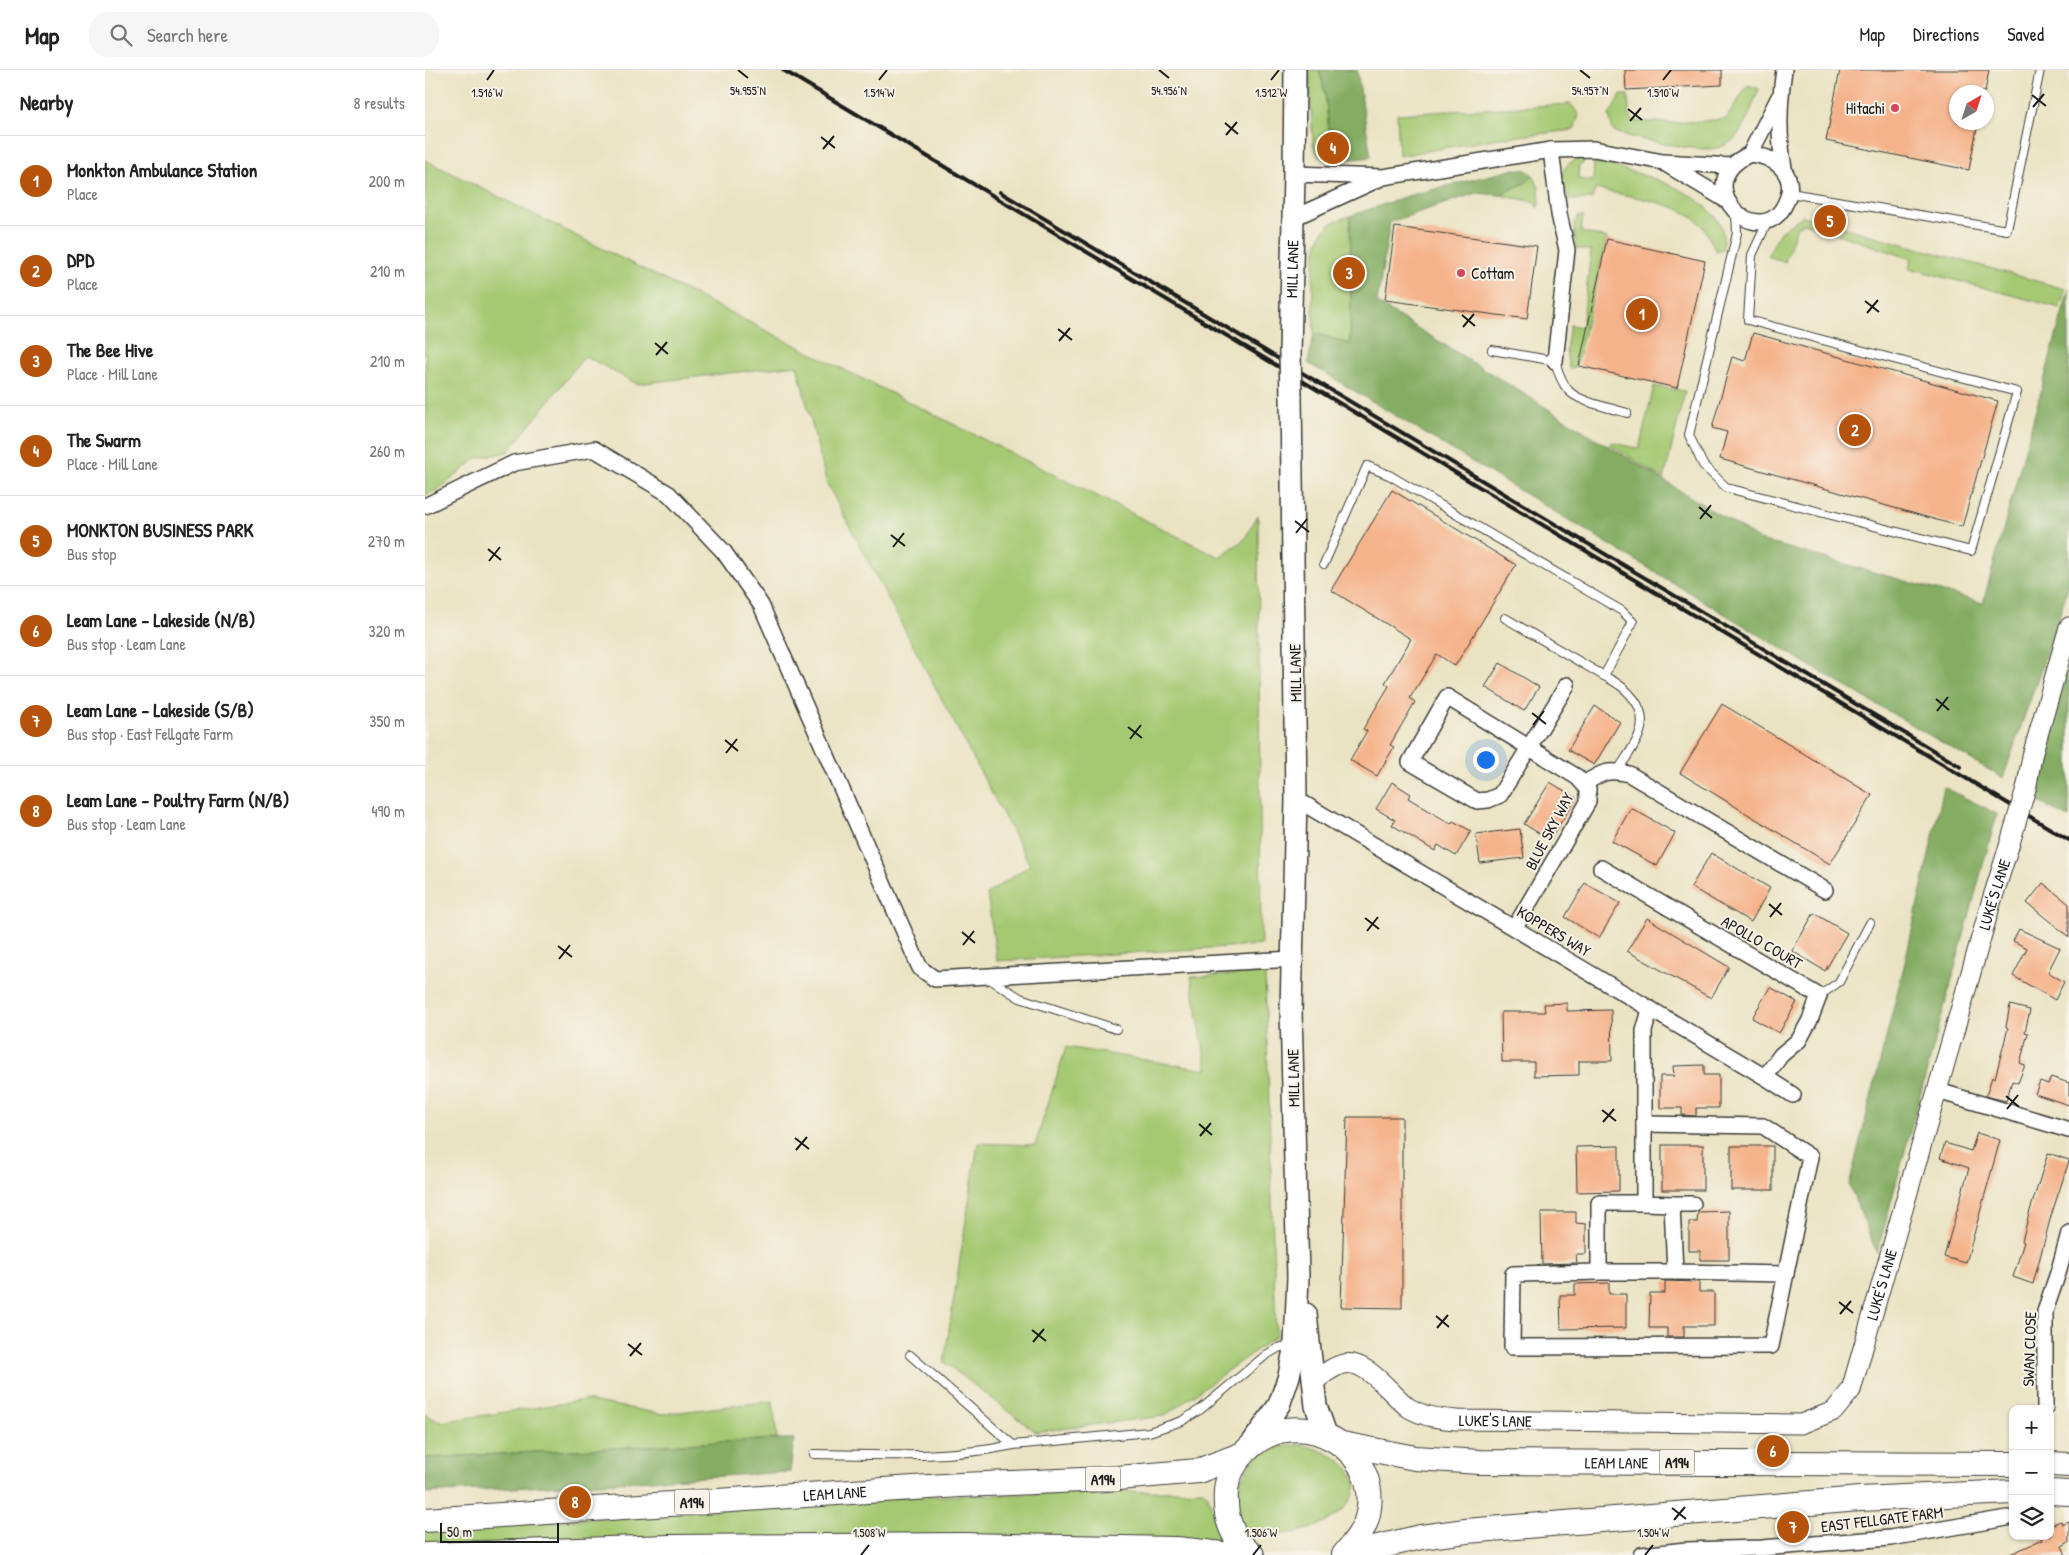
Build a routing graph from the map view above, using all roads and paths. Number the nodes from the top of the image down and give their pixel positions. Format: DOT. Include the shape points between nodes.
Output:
graph roads {
  1 [pos="1295,70"];
  2 [pos="1784,70"];
  3 [pos="2040,70"];
  4 [pos="1780,95"];
  5 [pos="1551,150"];
  6 [pos="1750,154"];
  7 [pos="1663,162"];
  8 [pos="1732,166"];
  9 [pos="1784,168"];
  10 [pos="1295,174"];
  11 [pos="1383,177"];
  12 [pos="1790,193"];
  13 [pos="1726,200"];
  14 [pos="1736,214"];
  15 [pos="1293,218"];
  16 [pos="1769,219"];
  17 [pos="1493,350"];
  18 [pos="1555,361"];
  19 [pos="1627,413"];
  20 [pos="425,506"];
  21 [pos="1324,564"];
  22 [pos="1505,618"];
  23 [pos="2069,627"];
  24 [pos="1604,676"];
  25 [pos="1567,685"];
  26 [pos="1529,747"];
  27 [pos="1617,772"];
  28 [pos="1584,784"];
  29 [pos="1296,799"];
  30 [pos="1601,868"];
  31 [pos="1825,890"];
  32 [pos="1870,923"];
  33 [pos="1515,927"];
  34 [pos="1293,959"];
  35 [pos="985,976"];
  36 [pos="1819,996"];
  37 [pos="1650,1010"];
  38 [pos="1115,1029"];
  39 [pos="1765,1077"];
  40 [pos="1938,1091"];
  41 [pos="1793,1095"];
  42 [pos="1644,1124"];
  43 [pos="2069,1130"];
  44 [pos="1644,1203"];
  45 [pos="1672,1204"];
  46 [pos="1693,1204"];
  47 [pos="2069,1233"];
  48 [pos="1599,1272"];
  49 [pos="1675,1272"];
  50 [pos="1786,1274"];
  51 [pos="1298,1277"];
  52 [pos="1295,1344"];
  53 [pos="910,1355"];
  54 [pos="1314,1381"];
  55 [pos="2045,1405"];
  56 [pos="1334,1439"];
  57 [pos="1013,1445"];
  58 [pos="1246,1450"];
  59 [pos="814,1454"];
  60 [pos="2009,1464"];
  61 [pos="2054,1464"];
  62 [pos="2069,1465"];
  63 [pos="2009,1492"];
  64 [pos="2054,1492"];
  65 [pos="2069,1493"];
  66 [pos="2007,1518"];
  67 [pos="425,1520"];
  68 [pos="1466,1531"];
  69 [pos="1348,1550"];
  70 [pos="425,1555"];
  71 [pos="1232,1555"];
  72 [pos="1252,1555"];
  73 [pos="1395,1555"];
  74 [pos="1641,1555"];
  1 -- 10 [label="main road, MILL LANE"];
  2 -- 4 [label="street"];
  3 -- 12 [label="lane" via="2007,230"];
  4 -- 6 [label="street"];
  4 -- 9 [label="street"];
  5 -- 7 [label="street" via="1594,149"];
  5 -- 11 [label="street"];
  5 -- 18 [label="street" via="1567,250"];
  6 -- 8 [label="street"];
  6 -- 9 [label="street" via="1774,160"];
  7 -- 8 [label="street"];
  7 -- 13 [label="street"];
  8 -- 13 [label="street" via="1724,187"];
  9 -- 12 [label="street"];
  10 -- 11 [label="street"];
  10 -- 15 [label="main road, MILL LANE"];
  11 -- 15 [label="street"];
  12 -- 16 [label="street" via="1786,204"];
  13 -- 14 [label="street"];
  14 -- 16 [label="street" via="1758,221"];
  14 -- 16 [label="lane" via="1737,234 1689,434 1703,465 1727,488 1971,551 2017,392 1748,320 1752,255"];
  15 -- 29 [label="main road, MILL LANE, bridge" via="1290,354"];
  17 -- 18 [label="lane"];
  18 -- 19 [label="lane" via="1569,391 1586,401"];
  20 -- 35 [label="street" via="515,463 595,449 669,494 724,552 761,604 920,968 935,979"];
  21 -- 24 [label="lane" via="1367,466 1389,475 1622,611 1633,622"];
  22 -- 24 [label="lane"];
  23 -- 40 [label="street, LUKE'S LANE, bridge" via="2032,756 2027,785"];
  24 -- 27 [label="lane" via="1636,700 1643,721 1639,736"];
  25 -- 26 [label="street"];
  26 -- 26 [label="street, BLUE SKY WAY" via="1447,697 1410,762 1477,801 1488,800 1500,795"];
  26 -- 28 [label="street, BLUE SKY WAY"];
  27 -- 28 [label="street" via="1612,770 1598,775"];
  27 -- 31 [label="street" via="1629,774"];
  28 -- 33 [label="street, BLUE SKY WAY" via="1589,789 1588,802"];
  29 -- 33 [label="street, KOPPERS WAY"];
  29 -- 34 [label="main road, MILL LANE"];
  30 -- 36 [label="street, APOLLO COURT"];
  32 -- 36 [label="lane" via="1839,982"];
  33 -- 37 [label="street, KOPPERS WAY"];
  34 -- 35 [label="street"];
  34 -- 51 [label="main road, MILL LANE" via="1291,1011"];
  35 -- 38 [label="lane" via="1020,998"];
  36 -- 39 [label="street" via="1799,1040 1781,1055"];
  37 -- 39 [label="street, KOPPERS WAY"];
  37 -- 42 [label="street" via="1644,1031"];
  39 -- 41 [label="street, KOPPERS WAY"];
  40 -- 43 [label="street"];
  40 -- 54 [label="street, LUKE'S LANE" via="1851,1390 1834,1411 1816,1420 1801,1424 1440,1419 1409,1408 1355,1364 1344,1364"];
  42 -- 44 [label="street"];
  42 -- 50 [label="street" via="1763,1126 1810,1157"];
  44 -- 45 [label="street"];
  44 -- 48 [label="street" via="1599,1203"];
  45 -- 46 [label="street"];
  45 -- 49 [label="street"];
  47 -- 55 [label="street, SWAN CLOSE" via="2045,1311"];
  48 -- 49 [label="street"];
  48 -- 50 [label="street" via="1513,1274 1512,1346 1771,1346"];
  49 -- 50 [label="street"];
  51 -- 52 [label="main road, MILL LANE"];
  51 -- 54 [label="main road, MILL LANE"];
  52 -- 57 [label="lane" via="1266,1355 1182,1421 1149,1432"];
  52 -- 58 [label="main road, MILL LANE" via="1285,1391 1275,1411"];
  53 -- 57 [label="lane"];
  54 -- 56 [label="main road, MILL LANE" via="1319,1417"];
  56 -- 58 [label="highway, LEAM LANE" via="1302,1429 1278,1431"];
  56 -- 60 [label="highway, LEAM LANE / A194" via="1415,1458 1479,1462"];
  56 -- 69 [label="highway" via="1354,1457 1368,1488 1365,1523"];
  57 -- 59 [label="lane" via="931,1455"];
  58 -- 67 [label="highway, LEAM LANE / A194" via="1219,1465 1198,1471 1107,1479 960,1485"];
  58 -- 72 [label="highway, LEAM LANE" via="1230,1475 1226,1488 1226,1511 1235,1538"];
  61 -- 62 [label="highway"];
  63 -- 68 [label="highway" via="1860,1500"];
  64 -- 65 [label="highway"];
  66 -- 74 [label="street, EAST FELLGATE FARM" via="1890,1538"];
  68 -- 69 [label="highway" via="1438,1526 1384,1531"];
  68 -- 73 [label="highway" via="1445,1544"];
  70 -- 71 [label="highway" via="669,1547 963,1545 1177,1549"];
}
